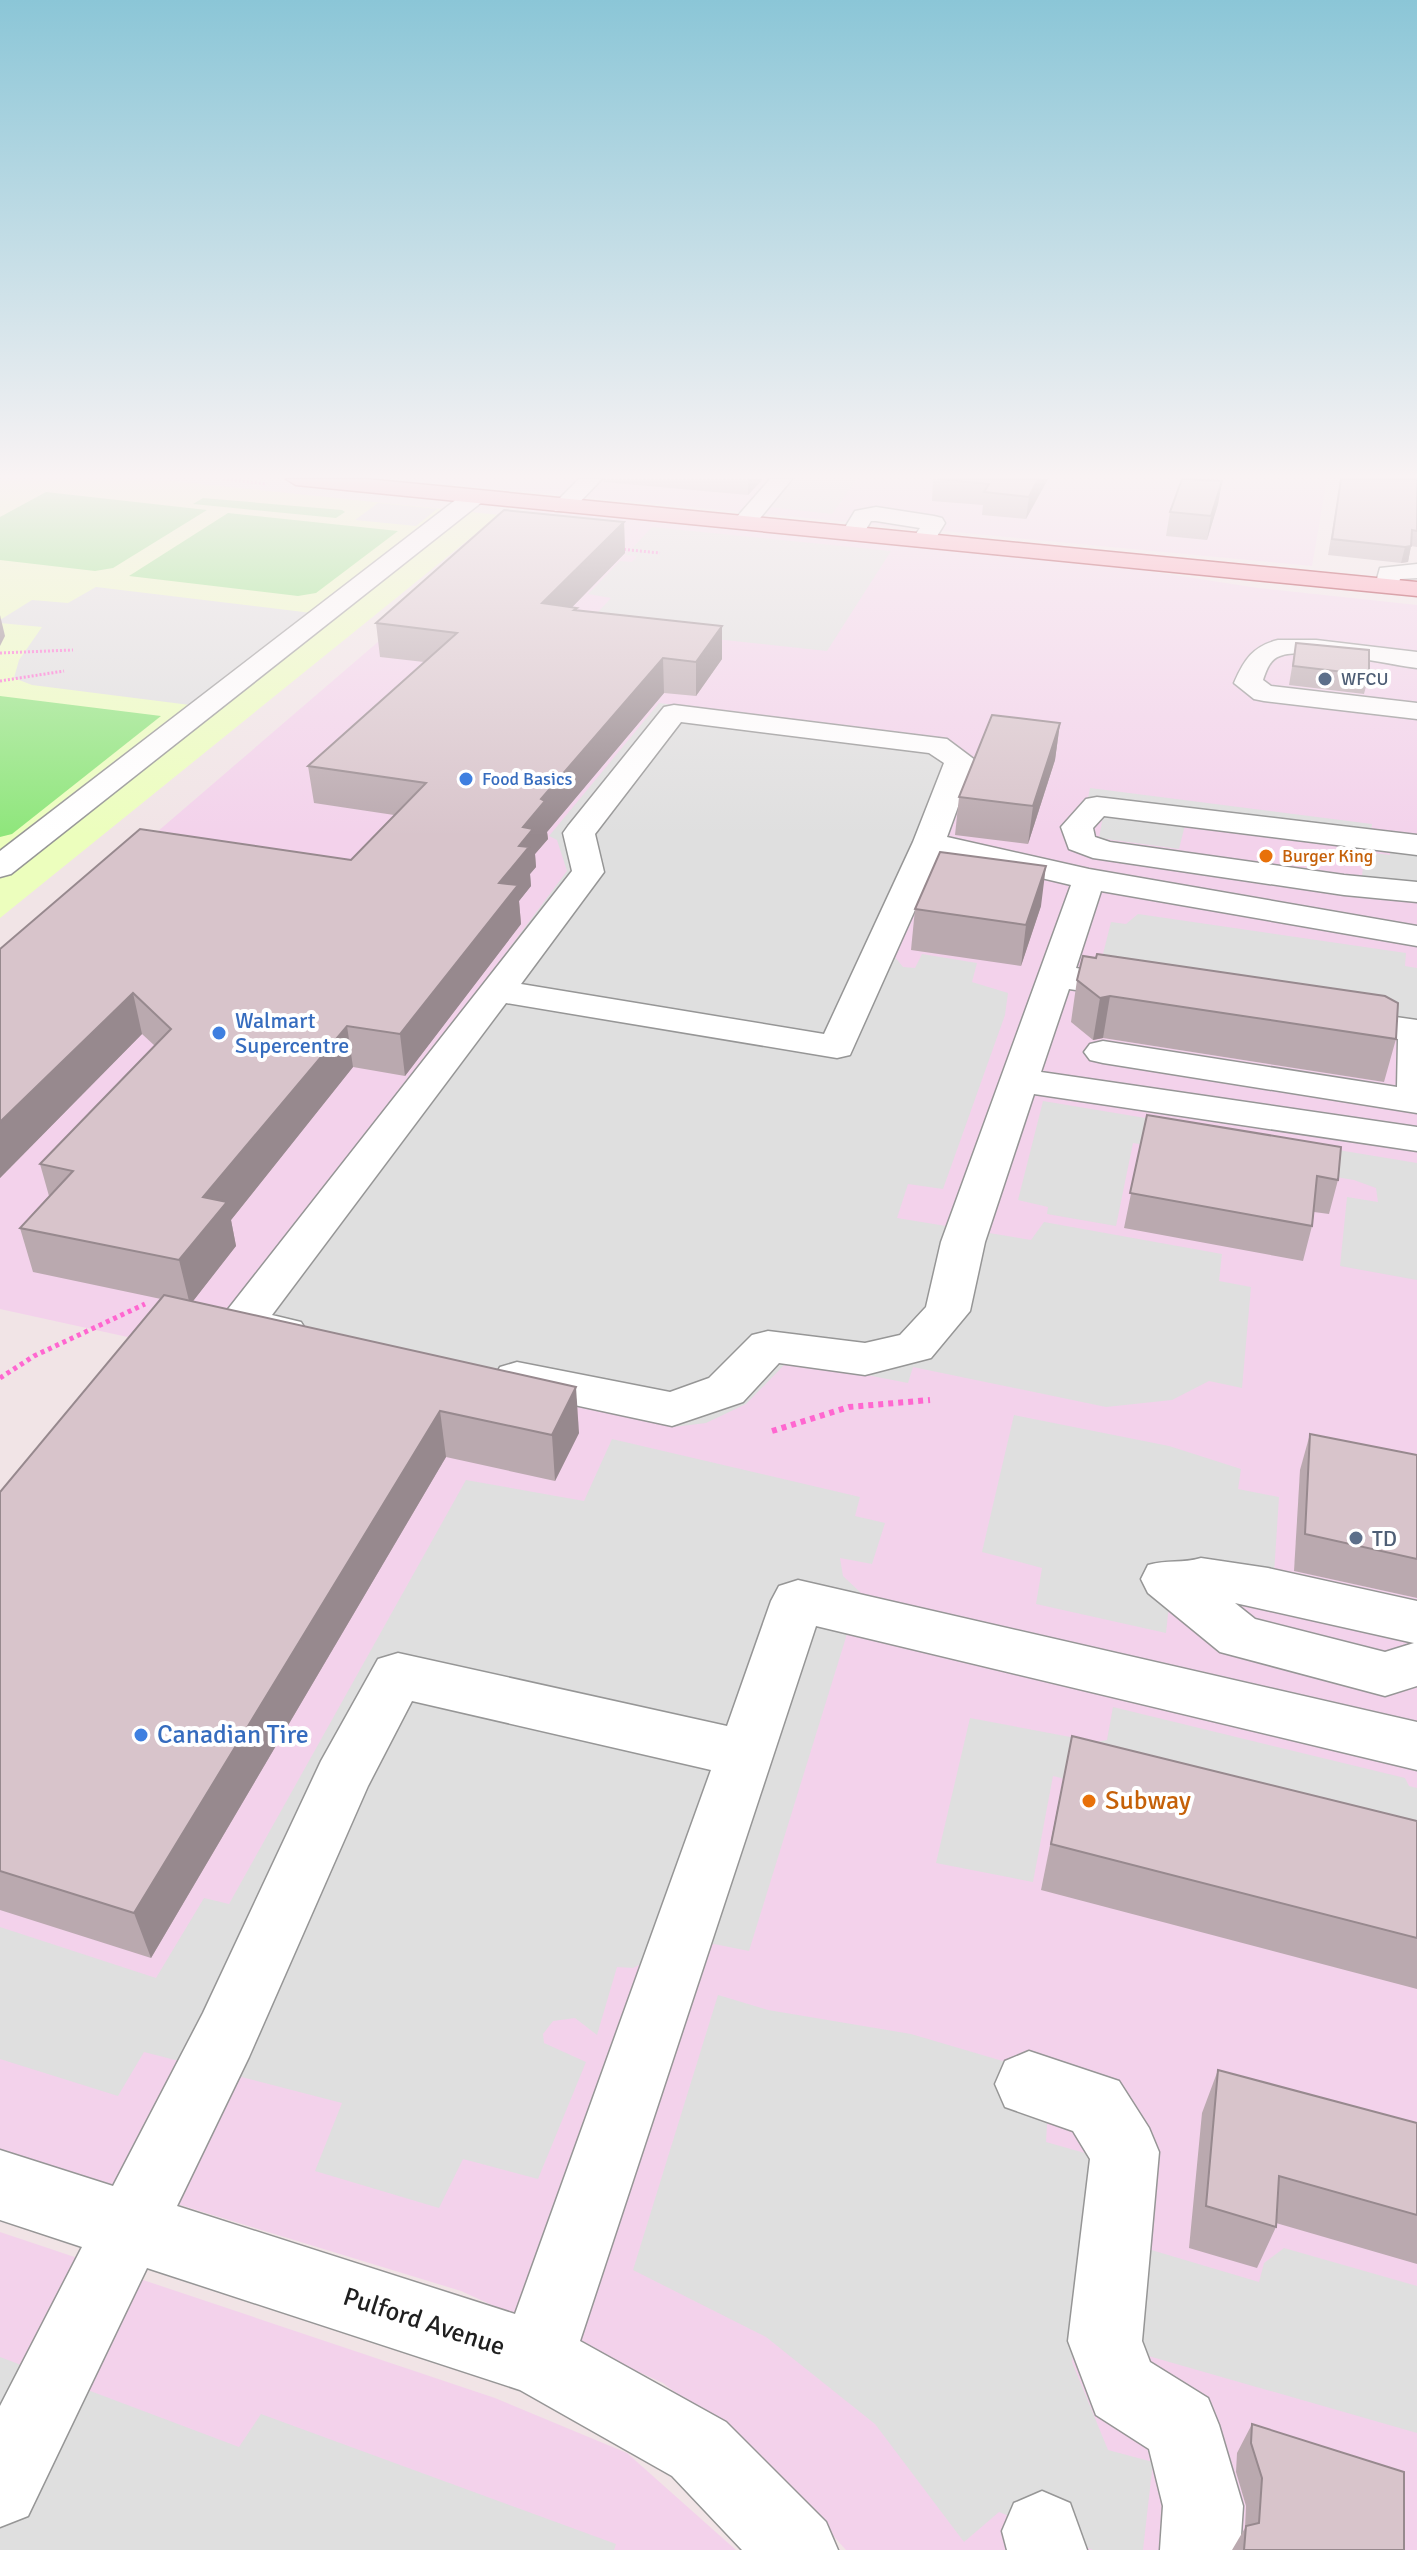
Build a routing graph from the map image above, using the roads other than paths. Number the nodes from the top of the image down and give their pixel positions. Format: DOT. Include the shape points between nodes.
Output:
graph roads {
  1 [pos="345,598"];
  2 [pos="1417,660"];
  3 [pos="1417,711"];
  4 [pos="929,842"];
  5 [pos="1417,845"];
  6 [pos="0,867"];
  7 [pos="1089,879"];
  8 [pos="1409,891"];
  9 [pos="1417,936"];
  10 [pos="1056,976"];
  11 [pos="497,991"];
  12 [pos="1177,994"];
  13 [pos="1313,1015"];
  14 [pos="1103,1052"];
  15 [pos="1019,1080"];
  16 [pos="1417,1139"];
  17 [pos="318,1339"];
  18 [pos="472,1369"];
  19 [pos="1417,1622"];
  20 [pos="1417,1664"];
  21 [pos="1417,1746"];
  22 [pos="744,1754"];
  23 [pos="1029,2084"];
  24 [pos="0,2185"];
  25 [pos="130,2229"];
  26 [pos="537,2358"];
  27 [pos="0,2488"];
  28 [pos="798,2550"];
  29 [pos="1200,2550"];
  1 -- 6 [label="street"];
  2 -- 3 [label="street" via="1291,645 1269,649 1248,683 1264,693"];
  4 -- 7 [label="street"];
  4 -- 11 [label="street" via="837,1047"];
  4 -- 11 [label="street" via="960,760 937,745 674,713 579,833 588,872"];
  5 -- 8 [label="street" via="1097,806 1077,827 1080,842 1104,851"];
  7 -- 9 [label="street"];
  7 -- 10 [label="street"];
  10 -- 12 [label="street"];
  10 -- 15 [label="street"];
  11 -- 17 [label="street" via="241,1324"];
  13 -- 14 [label="street" via="1417,1031 1416,1102"];
  15 -- 16 [label="street"];
  15 -- 18 [label="street" via="963,1242 947,1311 915,1347 865,1359 768,1346 726,1390 672,1409"];
  19 -- 20 [label="street" via="1268,1588 1184,1578 1239,1637 1385,1674"];
  21 -- 22 [label="street" via="798,1601"];
  22 -- 25 [label="street" via="398,1675 342,1779 226,2035"];
  22 -- 26 [label="street"];
  23 -- 29 [label="street" via="1095,2105 1125,2152 1105,2341 1123,2388 1181,2425 1203,2506"];
  24 -- 25 [label="street, Pulford Avenue"];
  25 -- 26 [label="street, Pulford Avenue"];
  25 -- 27 [label="street"];
  26 -- 28 [label="street, Pulford Avenue" via="699,2449"];
}
